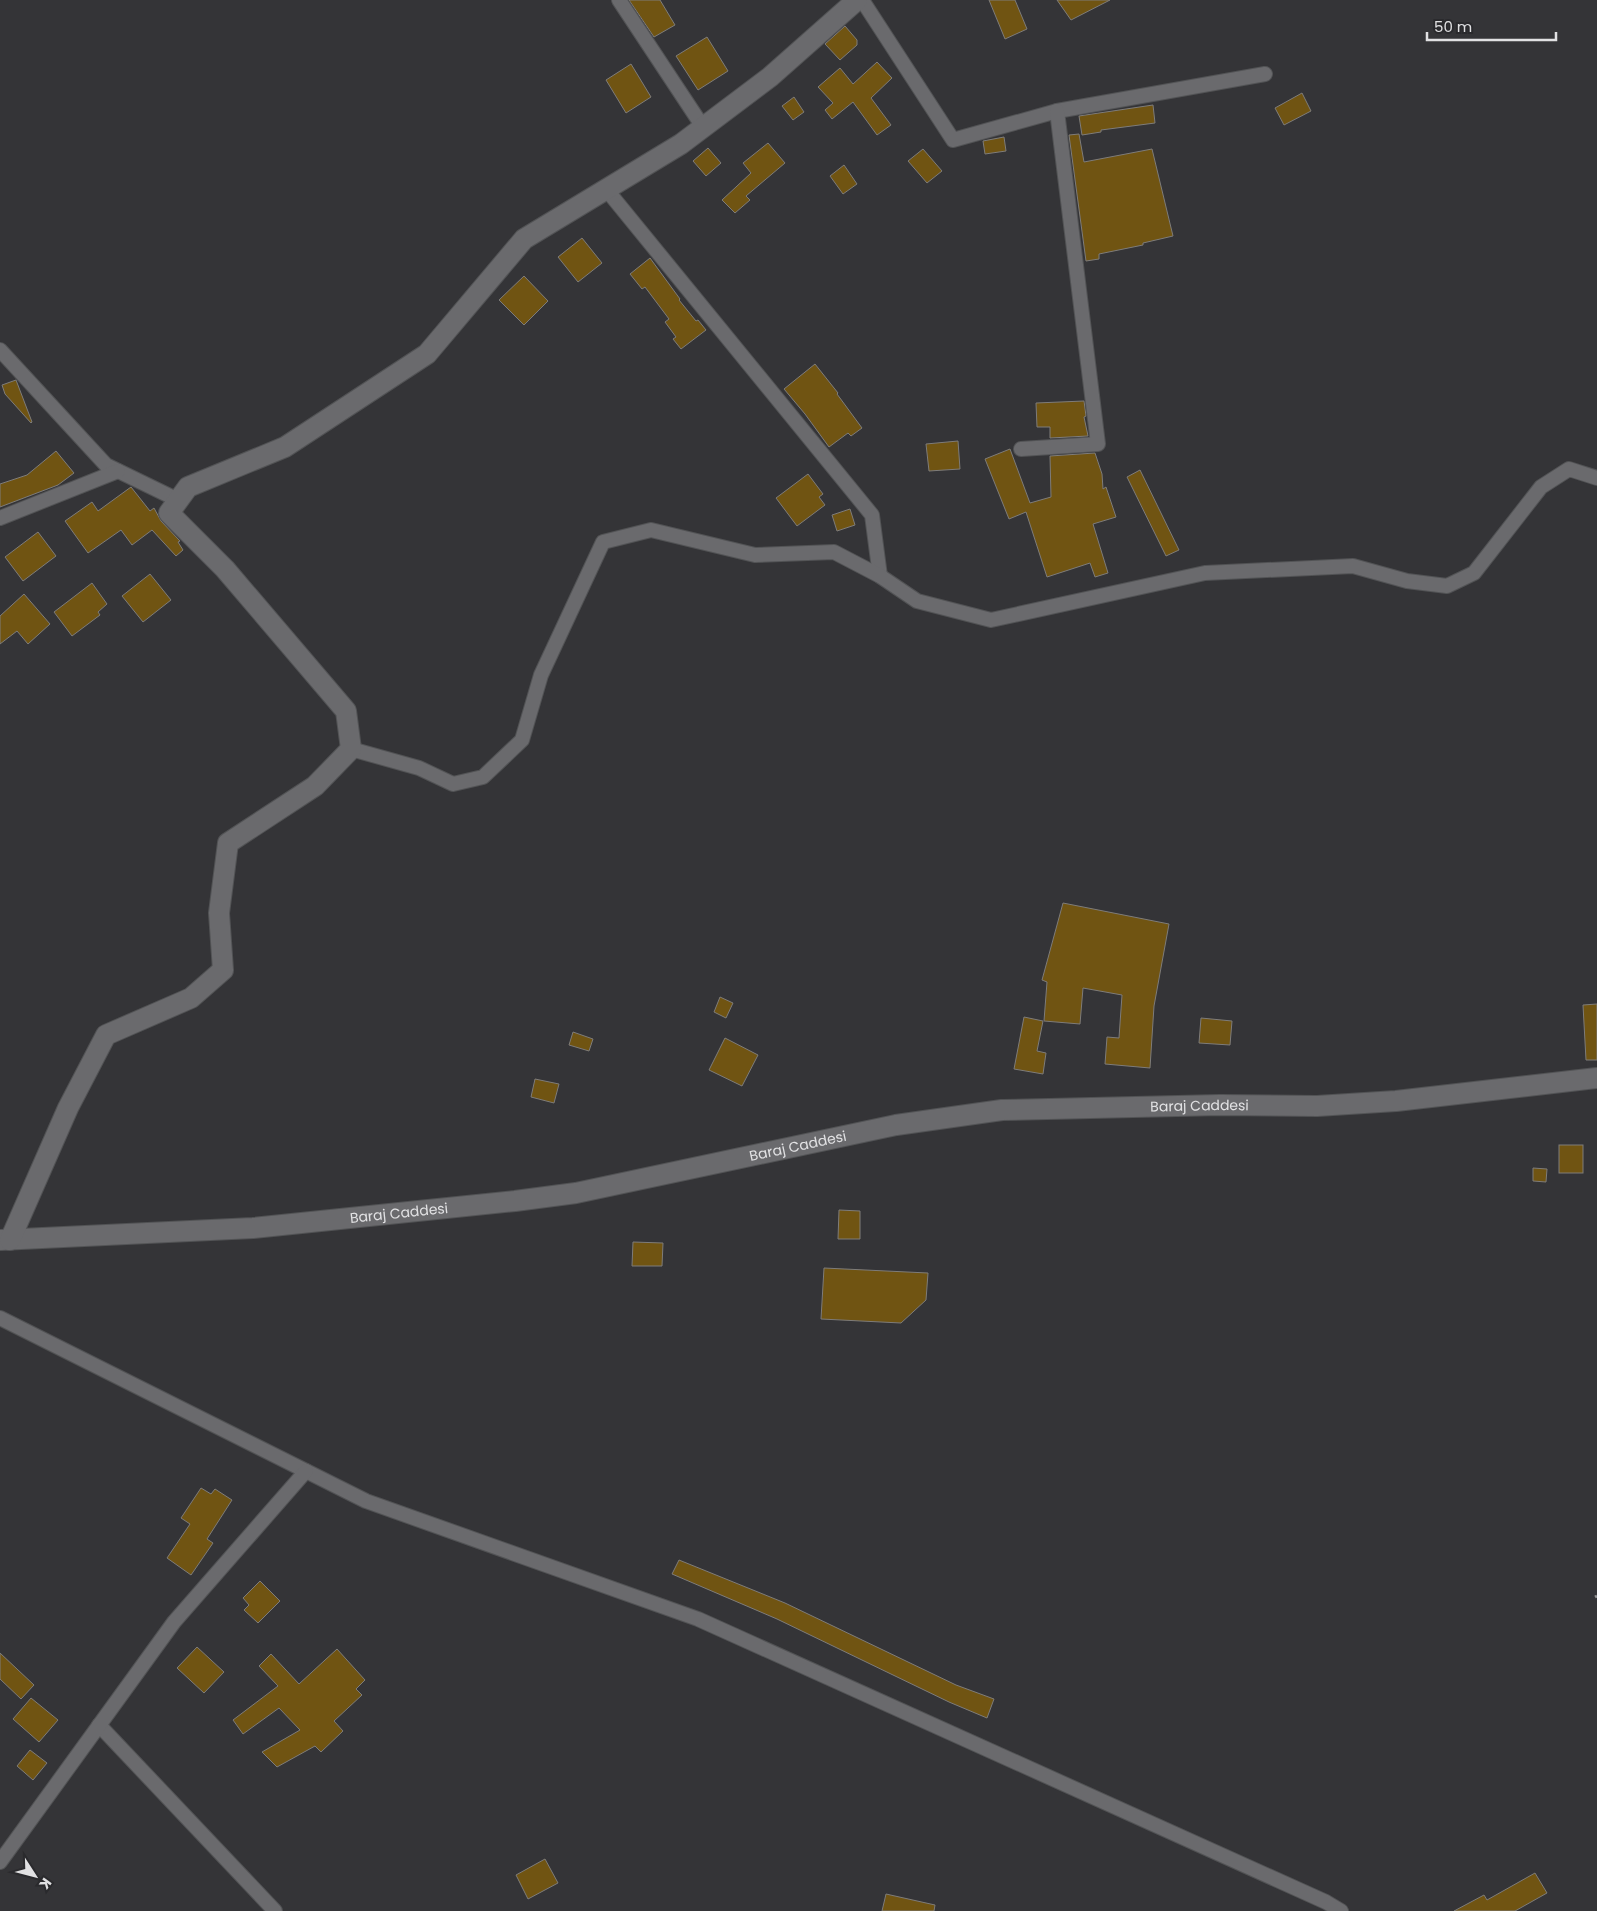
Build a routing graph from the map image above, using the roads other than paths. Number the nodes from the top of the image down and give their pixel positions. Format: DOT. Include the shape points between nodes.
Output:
graph roads {
  1 [pos="619,0"];
  2 [pos="857,0"];
  3 [pos="862,0"];
  4 [pos="1265,74"];
  5 [pos="1057,111"];
  6 [pos="703,127"];
  7 [pos="606,189"];
  8 [pos="0,350"];
  9 [pos="1021,449"];
  10 [pos="118,471"];
  11 [pos="1597,478"];
  12 [pos="178,500"];
  13 [pos="0,518"];
  14 [pos="880,576"];
  15 [pos="351,749"];
  16 [pos="1597,1078"];
  17 [pos="5,1240"];
  18 [pos="0,1318"];
  19 [pos="306,1471"];
  20 [pos="99,1725"];
  21 [pos="0,1862"];
  22 [pos="275,1911"];
  23 [pos="1342,1911"];
  1 -- 6 [label="street"];
  2 -- 6 [label="street" via="770,77"];
  3 -- 5 [label="street" via="953,140"];
  4 -- 5 [label="street"];
  5 -- 9 [label="street" via="1098,444"];
  6 -- 7 [label="street"];
  7 -- 12 [label="street" via="524,239 427,354 285,447 188,487"];
  7 -- 14 [label="street" via="872,515"];
  8 -- 10 [label="street" via="106,465"];
  10 -- 12 [label="street"];
  10 -- 13 [label="street"];
  11 -- 14 [label="street" via="1568,469 1541,487 1474,573 1447,586 1407,581 1353,566 1205,572 991,620 917,601"];
  12 -- 15 [label="street" via="169,513 226,568 346,711"];
  14 -- 15 [label="street" via="834,552 755,555 651,530 604,542 541,675 522,740 483,777 453,784 418,768"];
  15 -- 17 [label="street" via="315,786 228,843 219,913 223,970 190,998 106,1035"];
  16 -- 17 [label="street, Baraj Caddesi" via="1396,1101 1317,1106 1002,1110 896,1125 576,1193 515,1201 252,1228"];
  18 -- 19 [label="street"];
  19 -- 20 [label="street" via="174,1622"];
  19 -- 23 [label="street" via="366,1501 698,1619"];
  20 -- 21 [label="street"];
  20 -- 22 [label="street"];
}
